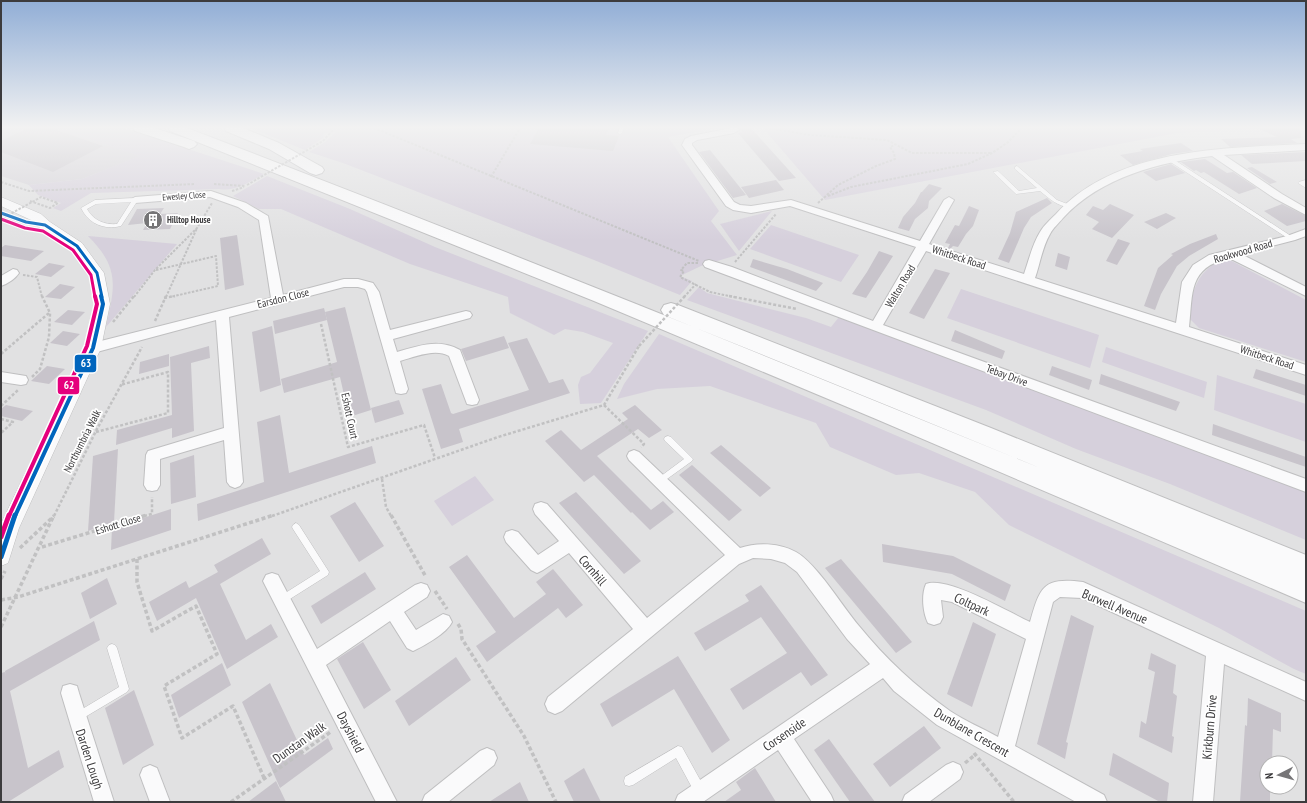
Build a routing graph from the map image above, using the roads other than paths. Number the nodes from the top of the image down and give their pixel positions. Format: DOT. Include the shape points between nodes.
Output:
graph roads {
  1 [pos="264,165"];
  2 [pos="286,165"];
  3 [pos="291,165"];
  4 [pos="299,165"];
  5 [pos="702,165"];
  6 [pos="1148,165"];
  7 [pos="1179,165"];
  8 [pos="1233,165"];
  9 [pos="1017,168"];
  10 [pos="996,172"];
  11 [pos="308,173"];
  12 [pos="1306,182"];
  13 [pos="1306,186"];
  14 [pos="1041,189"];
  15 [pos="135,200"];
  16 [pos="949,200"];
  17 [pos="1,201"];
  18 [pos="1068,206"];
  19 [pos="1306,212"];
  20 [pos="1,213"];
  21 [pos="45,225"];
  22 [pos="1306,232"];
  23 [pos="1291,238"];
  24 [pos="924,246"];
  25 [pos="1229,253"];
  26 [pos="706,263"];
  27 [pos="13,274"];
  28 [pos="1028,280"];
  29 [pos="1,282"];
  30 [pos="1306,292"];
  31 [pos="278,300"];
  32 [pos="222,314"];
  33 [pos="466,315"];
  34 [pos="876,327"];
  35 [pos="1182,330"];
  36 [pos="386,336"];
  37 [pos="93,348"];
  38 [pos="392,358"];
  39 [pos="1306,370"];
  40 [pos="1,377"];
  41 [pos="24,382"];
  42 [pos="401,389"];
  43 [pos="472,400"];
  44 [pos="231,432"];
  45 [pos="668,439"];
  46 [pos="634,456"];
  47 [pos="660,481"];
  48 [pos="235,482"];
  49 [pos="152,485"];
  50 [pos="1306,486"];
  51 [pos="541,509"];
  52 [pos="296,527"];
  53 [pos="512,537"];
  54 [pos="570,543"];
  55 [pos="7,548"];
  56 [pos="738,557"];
  57 [pos="1306,567"];
  58 [pos="272,581"];
  59 [pos="426,585"];
  60 [pos="1306,590"];
  61 [pos="282,600"];
  62 [pos="393,610"];
  63 [pos="449,618"];
  64 [pos="934,618"];
  65 [pos="646,630"];
  66 [pos="1035,634"];
  67 [pos="112,648"];
  68 [pos="1216,651"];
  69 [pos="314,662"];
  70 [pos="884,666"];
  71 [pos="1306,692"];
  72 [pos="70,693"];
  73 [pos="555,704"];
  74 [pos="77,717"];
  75 [pos="780,736"];
  76 [pos="1004,750"];
  77 [pos="487,758"];
  78 [pos="954,772"];
  79 [pos="150,774"];
  80 [pos="629,780"];
  81 [pos="692,797"];
  82 [pos="925,798"];
  83 [pos="103,802"];
  84 [pos="160,802"];
  85 [pos="387,802"];
  86 [pos="432,802"];
  87 [pos="824,802"];
  88 [pos="1097,802"];
  89 [pos="1203,802"];
  1 -- 11 [label="highway"];
  2 -- 11 [label="highway"];
  3 -- 11 [label="highway"];
  4 -- 11 [label="highway"];
  5 -- 24 [label="street, Whitbeck Road" via="730,204 737,209 748,210 791,203"];
  6 -- 18 [label="street" via="1125,171 1093,187"];
  7 -- 23 [label="lane"];
  8 -- 19 [label="street"];
  9 -- 14 [label="lane"];
  10 -- 14 [label="lane" via="1018,193"];
  11 -- 57 [label="highway" via="592,278"];
  11 -- 60 [label="highway" via="580,289 964,446"];
  12 -- 13 [label="lane" via="1301,183"];
  14 -- 18 [label="lane" via="1055,201"];
  15 -- 15 [label="lane" via="119,225 112,226 93,220 84,208 95,202"];
  15 -- 31 [label="street, Ewesley Close" via="211,194 264,218"];
  16 -- 24 [label="street, Walton Road"];
  17 -- 21 [label="street" via="36,216"];
  18 -- 28 [label="street" via="1045,232"];
  20 -- 21 [label="street" via="26,222"];
  21 -- 37 [label="street" via="77,246 97,273 103,304"];
  22 -- 23 [label="street, Rookwood Road"];
  23 -- 25 [label="street, Rookwood Road"];
  24 -- 28 [label="street, Whitbeck Road"];
  24 -- 34 [label="street, Walton Road"];
  25 -- 30 [label="street"];
  25 -- 35 [label="street, Rookwood Road" via="1213,258 1197,268 1188,282"];
  26 -- 34 [label="street, Tebay Drive"];
  27 -- 29 [label="street"];
  28 -- 35 [label="street, Whitbeck Road"];
  31 -- 32 [label="street, Earsdon Close"];
  31 -- 36 [label="street, Earsdon Close" via="344,283 358,282 369,286 373,292"];
  32 -- 37 [label="street, Earsdon Close"];
  32 -- 44 [label="street"];
  33 -- 36 [label="street"];
  34 -- 50 [label="street, Tebay Drive"];
  35 -- 39 [label="street, Whitbeck Road"];
  36 -- 38 [label="street, Earsdon Close"];
  37 -- 55 [label="street"];
  38 -- 42 [label="street, Earsdon Close"];
  38 -- 43 [label="street" via="432,348 446,348 455,353"];
  40 -- 41 [label="street"];
  44 -- 48 [label="street"];
  44 -- 49 [label="street" via="152,456"];
  45 -- 47 [label="lane" via="689,459"];
  46 -- 47 [label="street"];
  47 -- 56 [label="street"];
  51 -- 54 [label="street, Cornhill"];
  52 -- 61 [label="lane" via="326,572"];
  53 -- 54 [label="street" via="537,565"];
  54 -- 65 [label="street, Cornhill"];
  56 -- 65 [label="street"];
  56 -- 70 [label="street, Dunblane Crescent" via="753,551 772,552 790,557 803,567 853,633"];
  58 -- 61 [label="street, Dayshield"];
  59 -- 62 [label="street"];
  61 -- 69 [label="street, Dayshield"];
  62 -- 63 [label="street" via="413,642"];
  62 -- 69 [label="street"];
  64 -- 66 [label="street, Coltpark" via="932,590 954,594"];
  65 -- 73 [label="street"];
  66 -- 68 [label="street, Burwell Avenue" via="1048,594 1071,588 1083,590"];
  66 -- 76 [label="street, Burwell Avenue"];
  67 -- 74 [label="lane, Darden Lough" via="124,689"];
  68 -- 71 [label="street, Burwell Avenue"];
  68 -- 89 [label="street, Kirkburn Drive"];
  69 -- 85 [label="street, Dayshield"];
  70 -- 75 [label="street, Corsenside"];
  70 -- 76 [label="street, Dunblane Crescent" via="901,684 944,718"];
  72 -- 74 [label="street, Darden Lough"];
  74 -- 83 [label="street, Darden Lough"];
  75 -- 81 [label="street, Corsenside"];
  75 -- 87 [label="street"];
  76 -- 88 [label="street, Dunblane Crescent"];
  77 -- 86 [label="street"];
  78 -- 82 [label="street"];
  79 -- 84 [label="street"];
  80 -- 81 [label="lane" via="678,751"];
}
